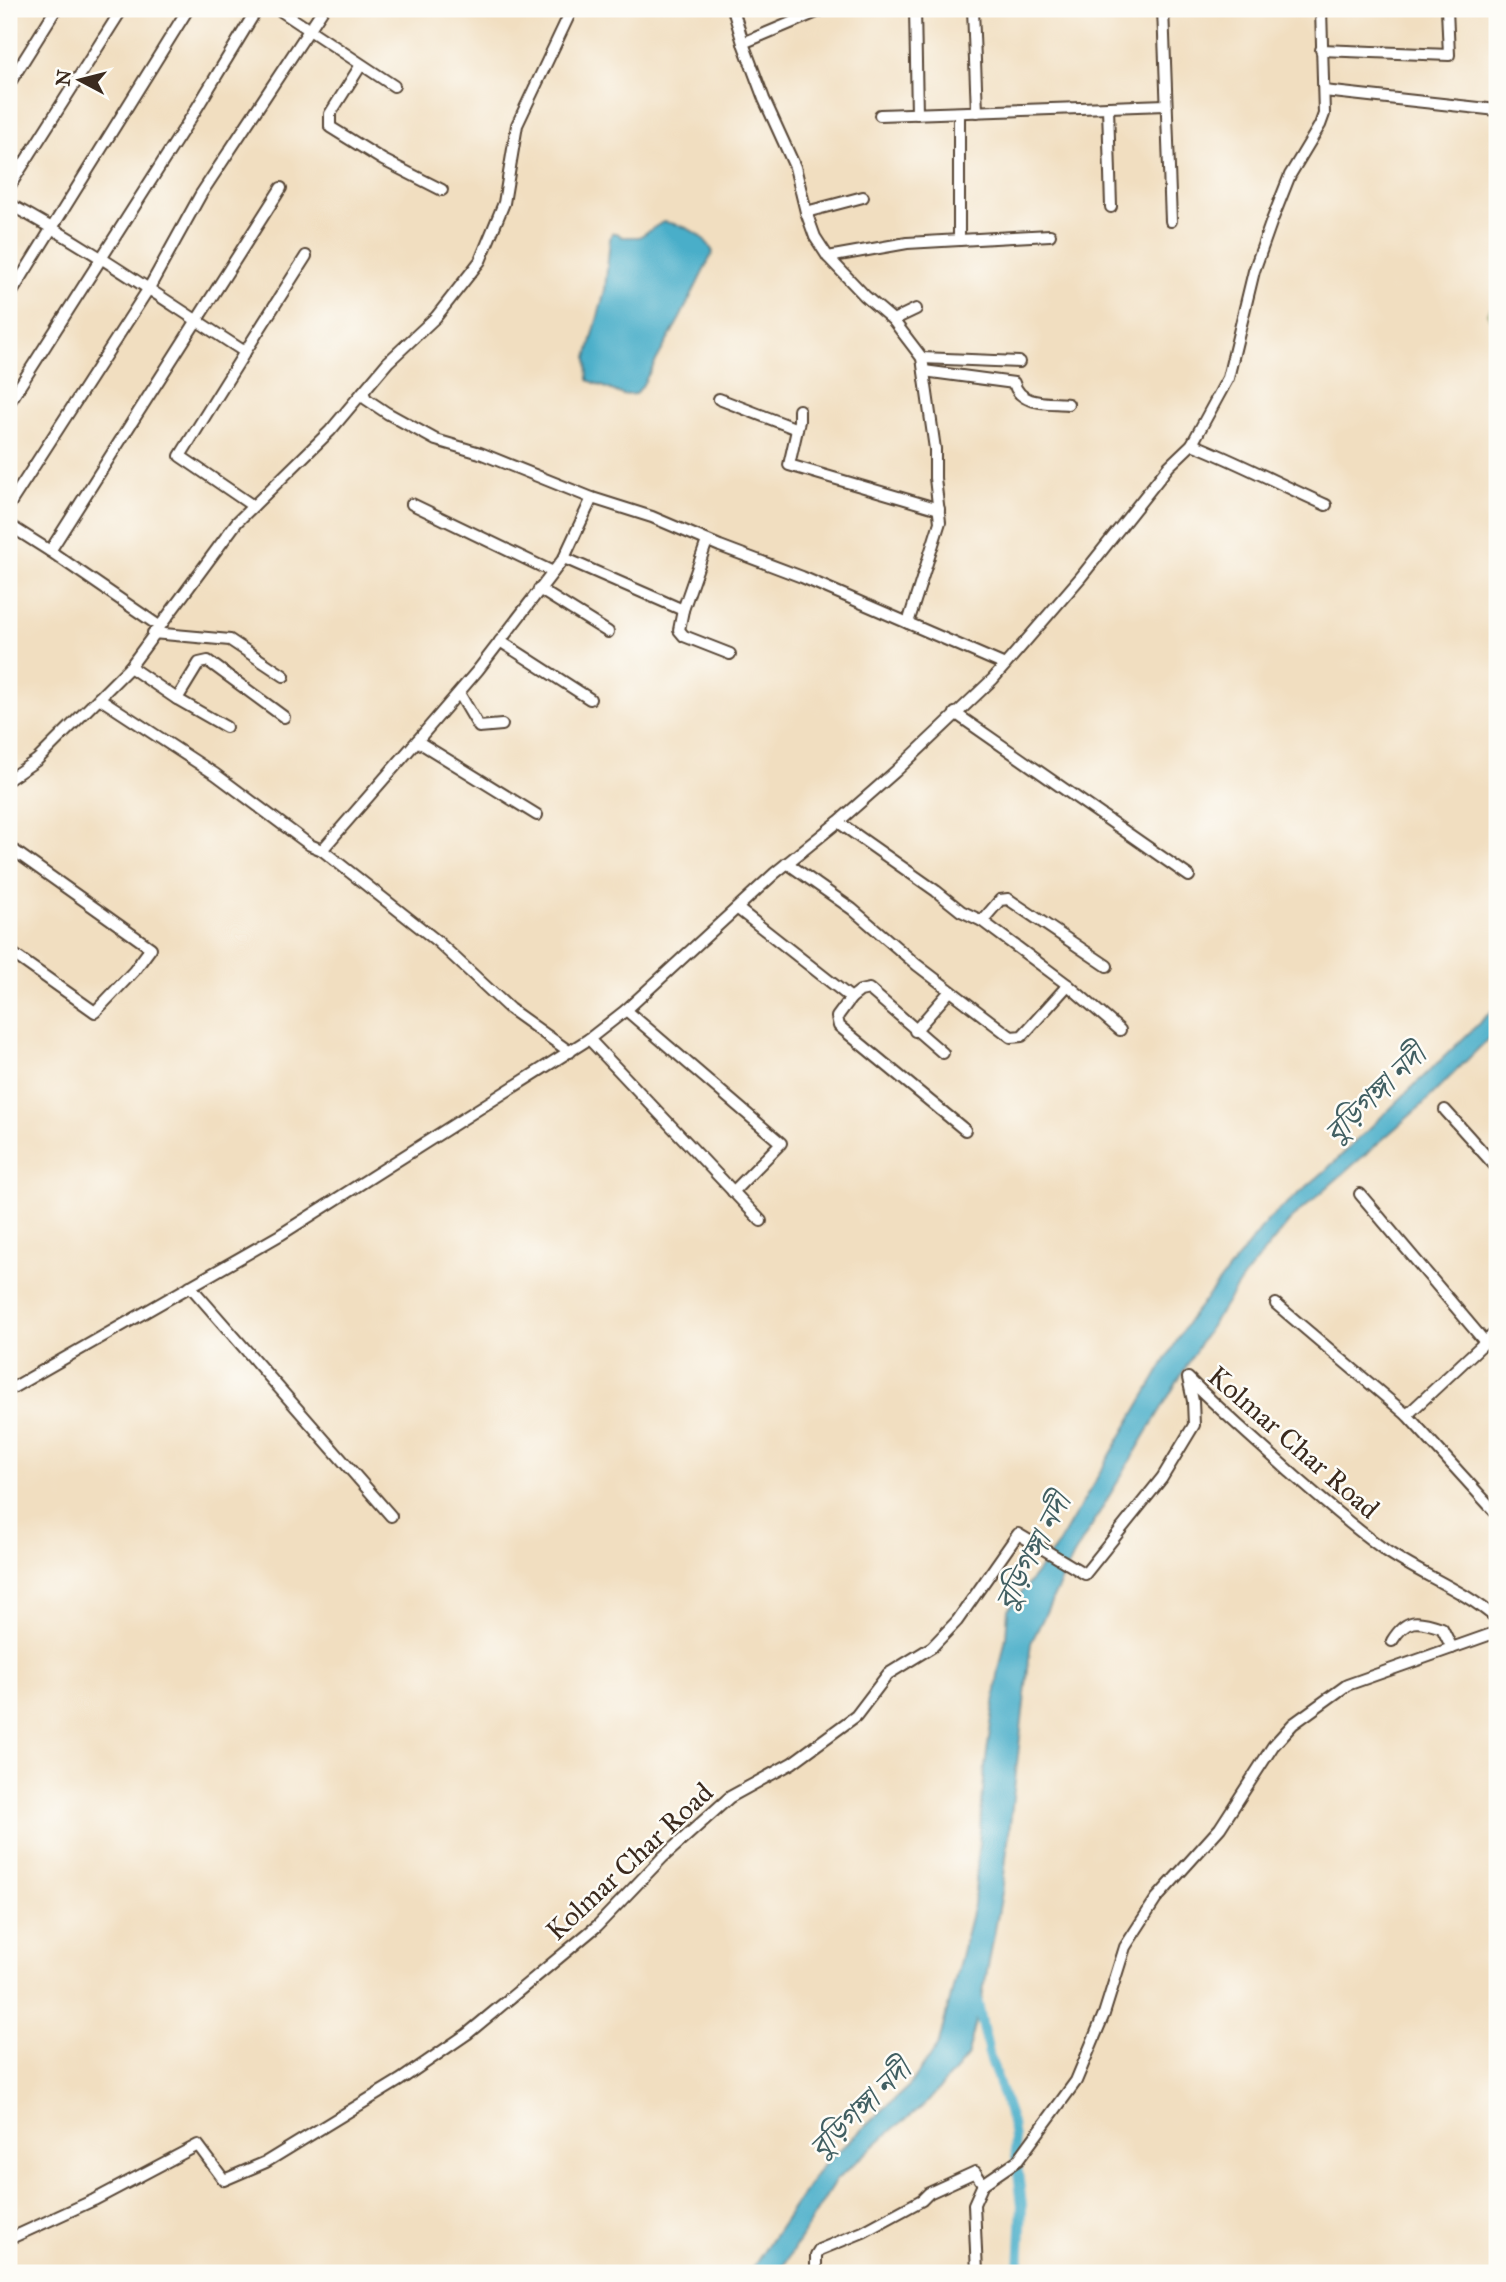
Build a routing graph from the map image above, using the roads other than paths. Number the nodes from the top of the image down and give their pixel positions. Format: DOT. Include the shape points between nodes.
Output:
graph roads {
  1 [pos="56,9"];
  2 [pos="122,9"];
  3 [pos="188,9"];
  4 [pos="257,9"];
  5 [pos="278,9"];
  6 [pos="324,9"];
  7 [pos="572,9"];
  8 [pos="733,9"];
  9 [pos="824,9"];
  10 [pos="915,9"];
  11 [pos="973,9"];
  12 [pos="1163,9"];
  13 [pos="1321,9"];
  14 [pos="1447,9"];
  15 [pos="310,30"];
  16 [pos="743,43"];
  17 [pos="1321,50"];
  18 [pos="361,65"];
  19 [pos="9,84"];
  20 [pos="394,86"];
  21 [pos="1324,91"];
  22 [pos="1167,105"];
  23 [pos="1108,107"];
  24 [pos="1497,110"];
  25 [pos="976,112"];
  26 [pos="958,113"];
  27 [pos="918,114"];
  28 [pos="880,115"];
  29 [pos="9,187"];
  30 [pos="281,188"];
  31 [pos="443,190"];
  32 [pos="863,197"];
  33 [pos="9,204"];
  34 [pos="1111,206"];
  35 [pos="806,212"];
  36 [pos="1171,221"];
  37 [pos="52,228"];
  38 [pos="1050,234"];
  39 [pos="959,240"];
  40 [pos="306,256"];
  41 [pos="828,257"];
  42 [pos="101,259"];
  43 [pos="149,288"];
  44 [pos="9,297"];
  45 [pos="916,309"];
  46 [pos="893,320"];
  47 [pos="198,322"];
  48 [pos="245,352"];
  49 [pos="922,358"];
  50 [pos="1019,362"];
  51 [pos="924,371"];
  52 [pos="363,392"];
  53 [pos="719,399"];
  54 [pos="9,403"];
  55 [pos="1068,404"];
  56 [pos="799,411"];
  57 [pos="797,429"];
  58 [pos="1192,444"];
  59 [pos="592,498"];
  60 [pos="412,504"];
  61 [pos="9,505"];
  62 [pos="1326,505"];
  63 [pos="253,506"];
  64 [pos="939,509"];
  65 [pos="9,525"];
  66 [pos="707,541"];
  67 [pos="50,551"];
  68 [pos="564,558"];
  69 [pos="553,572"];
  70 [pos="540,589"];
  71 [pos="683,610"];
  72 [pos="908,623"];
  73 [pos="156,630"];
  74 [pos="608,632"];
  75 [pos="500,641"];
  76 [pos="730,654"];
  77 [pos="1005,665"];
  78 [pos="130,667"];
  79 [pos="284,677"];
  80 [pos="458,692"];
  81 [pos="99,698"];
  82 [pos="177,699"];
  83 [pos="590,699"];
  84 [pos="955,713"];
  85 [pos="284,717"];
  86 [pos="502,725"];
  87 [pos="226,727"];
  88 [pos="417,741"];
  89 [pos="9,779"];
  90 [pos="537,815"];
  91 [pos="838,822"];
  92 [pos="9,847"];
  93 [pos="322,850"];
  94 [pos="787,863"];
  95 [pos="1189,876"];
  96 [pos="738,909"];
  97 [pos="982,921"];
  98 [pos="9,951"];
  99 [pos="1107,966"];
  100 [pos="1068,985"];
  101 [pos="950,991"];
  102 [pos="851,998"];
  103 [pos="626,1010"];
  104 [pos="1120,1030"];
  105 [pos="915,1031"];
  106 [pos="589,1039"];
  107 [pos="570,1052"];
  108 [pos="943,1053"];
  109 [pos="1445,1110"];
  110 [pos="965,1130"];
  111 [pos="1497,1168"];
  112 [pos="733,1192"];
  113 [pos="1360,1194"];
  114 [pos="761,1221"];
  115 [pos="190,1286"];
  116 [pos="1276,1304"];
  117 [pos="1497,1331"];
  118 [pos="1485,1342"];
  119 [pos="9,1390"];
  120 [pos="1407,1415"];
  121 [pos="1497,1514"];
  122 [pos="391,1516"];
  123 [pos="1497,1619"];
  124 [pos="1497,1632"];
  125 [pos="1392,1642"];
  126 [pos="1452,1648"];
  127 [pos="982,2184"];
  128 [pos="9,2239"];
  129 [pos="816,2273"];
  130 [pos="977,2273"];
  1 -- 19 [label="street"];
  2 -- 29 [label="street"];
  3 -- 37 [label="street"];
  4 -- 42 [label="street"];
  5 -- 15 [label="street"];
  6 -- 15 [label="street"];
  7 -- 52 [label="street" via="517,125 504,203 481,261 436,317"];
  8 -- 16 [label="street"];
  9 -- 16 [label="street"];
  10 -- 27 [label="street"];
  11 -- 25 [label="street"];
  12 -- 22 [label="street"];
  13 -- 17 [label="street"];
  14 -- 17 [label="street" via="1450,55"];
  15 -- 18 [label="street"];
  15 -- 43 [label="street" via="201,194"];
  16 -- 35 [label="street" via="795,167"];
  17 -- 21 [label="street"];
  18 -- 20 [label="street"];
  18 -- 31 [label="street" via="330,114 330,127"];
  21 -- 24 [label="street"];
  21 -- 58 [label="street" via="1320,125 1290,175 1254,271 1228,378"];
  22 -- 23 [label="street"];
  22 -- 36 [label="street"];
  23 -- 25 [label="street"];
  23 -- 34 [label="street"];
  25 -- 26 [label="street"];
  26 -- 27 [label="street"];
  26 -- 39 [label="street"];
  27 -- 28 [label="street"];
  30 -- 47 [label="street"];
  32 -- 35 [label="street"];
  33 -- 37 [label="street"];
  35 -- 41 [label="street"];
  37 -- 42 [label="street"];
  37 -- 44 [label="street"];
  38 -- 39 [label="street"];
  39 -- 41 [label="street" via="907,243"];
  40 -- 48 [label="street"];
  41 -- 46 [label="street"];
  42 -- 43 [label="street"];
  42 -- 54 [label="street"];
  43 -- 47 [label="street"];
  43 -- 61 [label="street"];
  45 -- 46 [label="street"];
  46 -- 49 [label="street"];
  47 -- 48 [label="street"];
  47 -- 67 [label="street"];
  48 -- 63 [label="street" via="180,456"];
  49 -- 50 [label="street"];
  49 -- 51 [label="street"];
  51 -- 55 [label="street" via="1014,383 1023,399"];
  51 -- 64 [label="street"];
  52 -- 59 [label="street" via="387,413 436,440"];
  52 -- 63 [label="street"];
  53 -- 57 [label="street"];
  56 -- 57 [label="street"];
  57 -- 64 [label="street" via="789,465"];
  58 -- 62 [label="street"];
  58 -- 77 [label="street"];
  59 -- 66 [label="street"];
  59 -- 68 [label="street"];
  60 -- 69 [label="street"];
  63 -- 73 [label="street"];
  64 -- 72 [label="street" via="940,522"];
  65 -- 67 [label="street"];
  66 -- 71 [label="street"];
  66 -- 72 [label="street"];
  67 -- 73 [label="street"];
  68 -- 69 [label="street"];
  68 -- 71 [label="street"];
  69 -- 70 [label="street"];
  70 -- 74 [label="street"];
  70 -- 75 [label="street"];
  71 -- 76 [label="street" via="681,634"];
  72 -- 77 [label="street"];
  73 -- 78 [label="street"];
  73 -- 79 [label="street" via="230,640"];
  75 -- 80 [label="street"];
  75 -- 83 [label="street"];
  77 -- 84 [label="street"];
  78 -- 81 [label="street"];
  78 -- 82 [label="street"];
  80 -- 86 [label="street" via="479,727"];
  80 -- 88 [label="street"];
  81 -- 89 [label="street" via="37,760"];
  81 -- 93 [label="street"];
  82 -- 85 [label="street" via="199,663 208,661"];
  82 -- 87 [label="street"];
  84 -- 91 [label="street"];
  84 -- 95 [label="street"];
  88 -- 90 [label="street"];
  88 -- 93 [label="street"];
  91 -- 94 [label="street"];
  91 -- 97 [label="street" via="961,912"];
  92 -- 98 [label="street" via="151,948 95,1012"];
  93 -- 107 [label="street" via="438,941 510,1009"];
  94 -- 96 [label="street"];
  94 -- 101 [label="street" via="852,909"];
  96 -- 102 [label="street"];
  96 -- 103 [label="street"];
  97 -- 99 [label="street" via="1000,900 1008,899"];
  97 -- 100 [label="street"];
  100 -- 101 [label="street" via="1022,1036 1015,1038"];
  100 -- 104 [label="street"];
  101 -- 105 [label="street"];
  102 -- 105 [label="street" via="869,989"];
  102 -- 110 [label="street" via="837,1017 839,1026"];
  103 -- 106 [label="street"];
  103 -- 112 [label="street" via="780,1143"];
  105 -- 108 [label="street"];
  106 -- 107 [label="street"];
  106 -- 112 [label="street"];
  107 -- 115 [label="street" via="280,1235"];
  109 -- 111 [label="street"];
  112 -- 114 [label="street"];
  113 -- 118 [label="street"];
  115 -- 119 [label="street"];
  115 -- 122 [label="street"];
  116 -- 120 [label="street"];
  117 -- 118 [label="street"];
  118 -- 120 [label="street"];
  120 -- 121 [label="street"];
  123 -- 128 [label="street, Kolmar Char Road" via="1343,1518 1188,1378 1194,1425 1162,1478 1085,1574 1018,1534 957,1621 932,1647 888,1674 856,1716 792,1763 730,1797 663,1857 597,1926 467,2034 267,2162 224,2180 198,2145"];
  124 -- 126 [label="street"];
  125 -- 126 [label="street" via="1401,1627 1424,1621 1442,1628"];
  126 -- 127 [label="street" via="1347,1685 1293,1724 1273,1746 1220,1828 1156,1899 1125,1947 1076,2081 1018,2160"];
  127 -- 129 [label="street" via="975,2172 863,2232 819,2250"];
  127 -- 130 [label="street" via="974,2204"];
}
